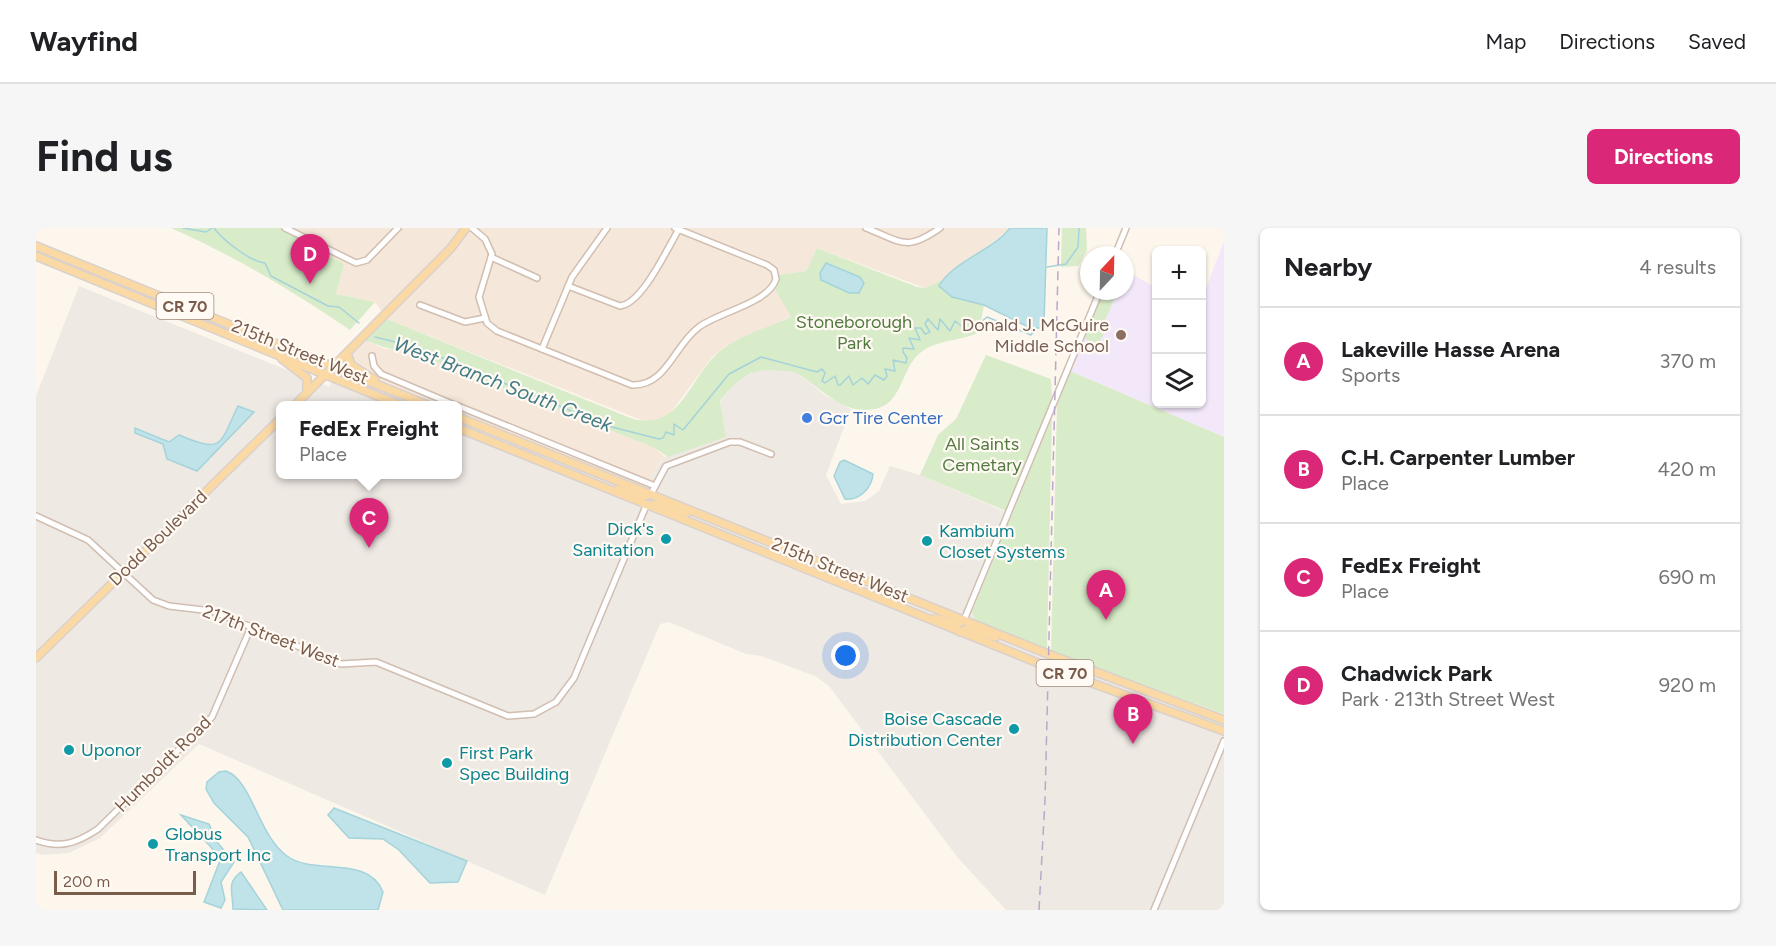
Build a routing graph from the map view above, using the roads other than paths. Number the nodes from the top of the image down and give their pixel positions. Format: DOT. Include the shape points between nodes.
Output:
graph roads {
  1 [pos="285,228"];
  2 [pos="398,228"];
  3 [pos="466,228"];
  4 [pos="472,228"];
  5 [pos="866,228"];
  6 [pos="940,228"];
  7 [pos="1126,228"];
  8 [pos="604,229"];
  9 [pos="677,229"];
  10 [pos="36,246"];
  11 [pos="1119,246"];
  12 [pos="36,256"];
  13 [pos="492,257"];
  14 [pos="537,278"];
  15 [pos="568,286"];
  16 [pos="1096,300"];
  17 [pos="420,305"];
  18 [pos="484,318"];
  19 [pos="262,347"];
  20 [pos="542,349"];
  21 [pos="347,353"];
  22 [pos="372,356"];
  23 [pos="334,366"];
  24 [pos="326,374"];
  25 [pos="307,393"];
  26 [pos="404,395"];
  27 [pos="298,401"];
  28 [pos="392,401"];
  29 [pos="420,401"];
  30 [pos="445,401"];
  31 [pos="462,408"];
  32 [pos="462,419"];
  33 [pos="276,422"];
  34 [pos="462,430"];
  35 [pos="771,454"];
  36 [pos="586,481"];
  37 [pos="655,486"];
  38 [pos="651,494"];
  39 [pos="646,506"];
  40 [pos="36,516"];
  41 [pos="710,518"];
  42 [pos="123,572"];
  43 [pos="896,606"];
  44 [pos="964,620"];
  45 [pos="251,627"];
  46 [pos="960,632"];
  47 [pos="1019,642"];
  48 [pos="36,658"];
  49 [pos="1224,720"];
  50 [pos="1224,731"];
  51 [pos="1224,741"];
  52 [pos="36,840"];
  53 [pos="1154,910"];
  1 -- 2 [label="street" via="356,263 367,260"];
  3 -- 21 [label="main road"];
  4 -- 13 [label="street" via="489,246"];
  5 -- 6 [label="street" via="911,244"];
  7 -- 11 [label="street"];
  8 -- 15 [label="street"];
  9 -- 15 [label="street" via="639,295 626,306"];
  9 -- 20 [label="street" via="767,265 774,270 774,287 768,294 698,327 660,374 641,385 632,385"];
  10 -- 23 [label="main road, 215th Street West / CR 70"];
  12 -- 19 [label="main road, 215th Street West / CR 70"];
  13 -- 14 [label="street"];
  13 -- 18 [label="street" via="479,297"];
  15 -- 20 [label="street"];
  16 -- 44 [label="street"];
  17 -- 18 [label="street" via="465,322"];
  18 -- 20 [label="street" via="497,331"];
  19 -- 24 [label="main road, 215th Street West / CR 70"];
  19 -- 25 [label="main road" via="308,378"];
  21 -- 23 [label="main road"];
  21 -- 26 [label="main road" via="351,365"];
  22 -- 30 [label="street, 215th Street West" via="381,374"];
  23 -- 24 [label="main road"];
  23 -- 26 [label="main road, 215th Street West / CR 70"];
  24 -- 25 [label="main road"];
  24 -- 28 [label="main road, 215th Street West / CR 70"];
  25 -- 27 [label="main road"];
  26 -- 29 [label="main road, 215th Street West / CR 70"];
  31 -- 37 [label="street, 215th Street West"];
  32 -- 38 [label="main road, 215th Street West / CR 70"];
  33 -- 42 [label="main road, Dodd Boulevard"];
  34 -- 36 [label="main road, 215th Street West / CR 70"];
  35 -- 37 [label="street" via="730,442 666,466"];
  36 -- 38 [label="main road" via="641,496"];
  36 -- 39 [label="main road, 215th Street West / CR 70"];
  37 -- 38 [label="street"];
  38 -- 41 [label="main road, 215th Street West / CR 70"];
  39 -- 41 [label="main road" via="660,504"];
  39 -- 43 [label="main road, 215th Street West / CR 70"];
  39 -- 45 [label="street, 217th Street West" via="574,678 556,702 534,714 508,716 376,662 340,664"];
  40 -- 42 [label="street, 217th Street West" via="88,540"];
  41 -- 44 [label="main road, 215th Street West / CR 70"];
  42 -- 45 [label="street, 217th Street West" via="153,600 169,606 202,608"];
  42 -- 48 [label="main road, Dodd Boulevard"];
  43 -- 44 [label="main road" via="957,624"];
  43 -- 46 [label="main road, 215th Street West / CR 70"];
  44 -- 47 [label="main road, 215th Street West / CR 70"];
  45 -- 52 [label="street, Humboldt Road" via="212,717 98,829 64,845 51,846"];
  46 -- 47 [label="main road" via="966,629"];
  46 -- 50 [label="main road, 215th Street West / CR 70"];
  47 -- 49 [label="main road, 215th Street West / CR 70"];
  51 -- 53 [label="street"];
}
